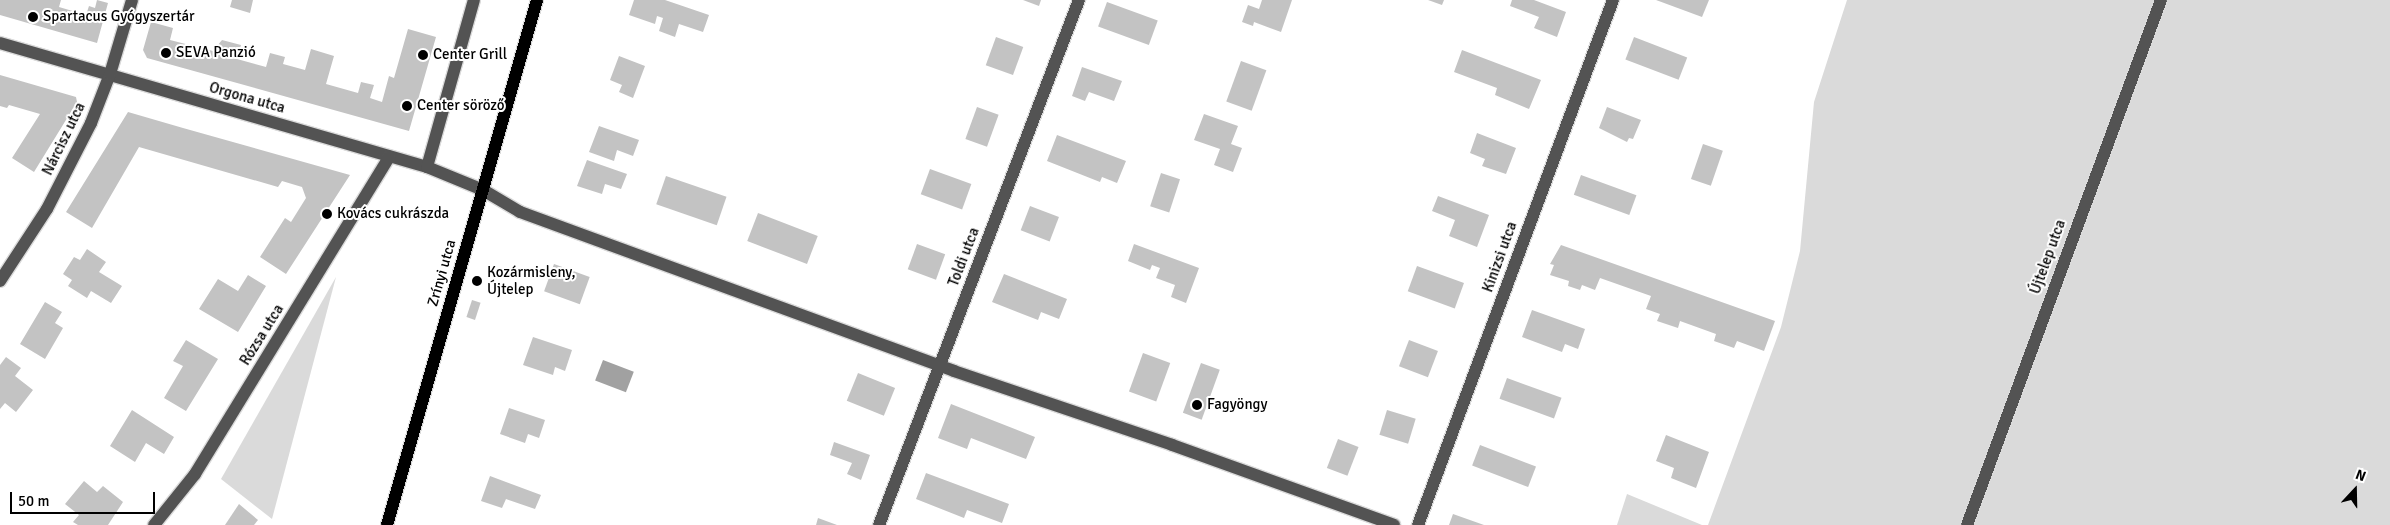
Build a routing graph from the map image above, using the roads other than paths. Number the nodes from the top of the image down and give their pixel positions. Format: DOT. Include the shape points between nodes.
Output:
graph roads {
  1 [pos="132,0"];
  2 [pos="474,0"];
  3 [pos="537,0"];
  4 [pos="1079,0"];
  5 [pos="1613,0"];
  6 [pos="2161,0"];
  7 [pos="0,43"];
  8 [pos="110,74"];
  9 [pos="389,157"];
  10 [pos="427,168"];
  11 [pos="483,190"];
  12 [pos="0,281"];
  13 [pos="940,366"];
  14 [pos="154,525"];
  15 [pos="387,525"];
  16 [pos="879,525"];
  17 [pos="1394,525"];
  18 [pos="1418,525"];
  19 [pos="1967,525"];
  1 -- 8 [label="street, Nárcisz utca"];
  2 -- 10 [label="street"];
  3 -- 11 [label="main road, Zrínyi utca"];
  4 -- 13 [label="street, Toldi utca"];
  5 -- 18 [label="street, Kinizsi utca"];
  6 -- 19 [label="street, Újtelep utca"];
  7 -- 8 [label="street, Orgona utca"];
  8 -- 9 [label="street, Orgona utca"];
  8 -- 12 [label="street, Nárcisz utca" via="91,124 47,209"];
  9 -- 10 [label="street, Orgona utca"];
  9 -- 14 [label="street, Rózsa utca" via="195,474"];
  10 -- 11 [label="street, Orgona utca"];
  11 -- 13 [label="street, Orgona utca" via="520,212"];
  11 -- 15 [label="main road, Zrínyi utca"];
  13 -- 16 [label="street, Toldi utca"];
  13 -- 17 [label="street, Orgona utca"];
}
